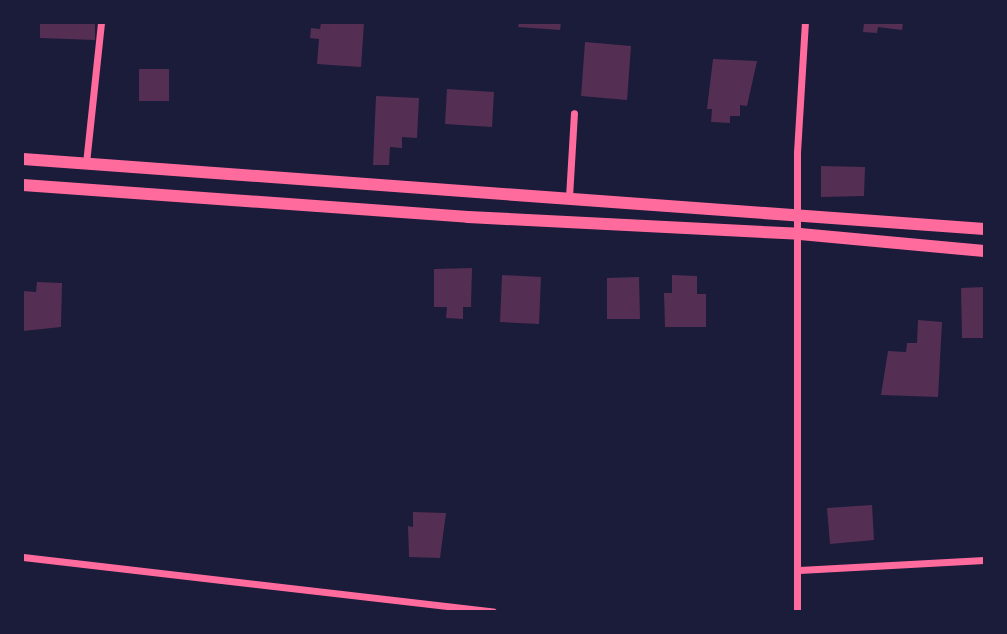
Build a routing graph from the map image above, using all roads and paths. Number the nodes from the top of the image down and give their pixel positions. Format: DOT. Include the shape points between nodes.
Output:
graph roads {
  1 [pos="101,23"];
  2 [pos="805,23"];
  3 [pos="574,113"];
  4 [pos="23,159"];
  5 [pos="86,163"];
  6 [pos="23,185"];
  7 [pos="569,197"];
  8 [pos="799,213"];
  9 [pos="984,229"];
  10 [pos="800,234"];
  11 [pos="984,251"];
  12 [pos="23,557"];
  13 [pos="984,560"];
  14 [pos="799,570"];
  15 [pos="493,611"];
  16 [pos="797,611"];
  1 -- 5 [label="street"];
  2 -- 8 [label="street" via="798,125"];
  3 -- 7 [label="street"];
  4 -- 5 [label="street"];
  5 -- 7 [label="street"];
  6 -- 10 [label="street" via="468,217"];
  7 -- 8 [label="street"];
  8 -- 9 [label="street"];
  8 -- 10 [label="street"];
  10 -- 11 [label="street"];
  10 -- 14 [label="street"];
  12 -- 15 [label="street"];
  13 -- 14 [label="street"];
  14 -- 16 [label="street"];
}
